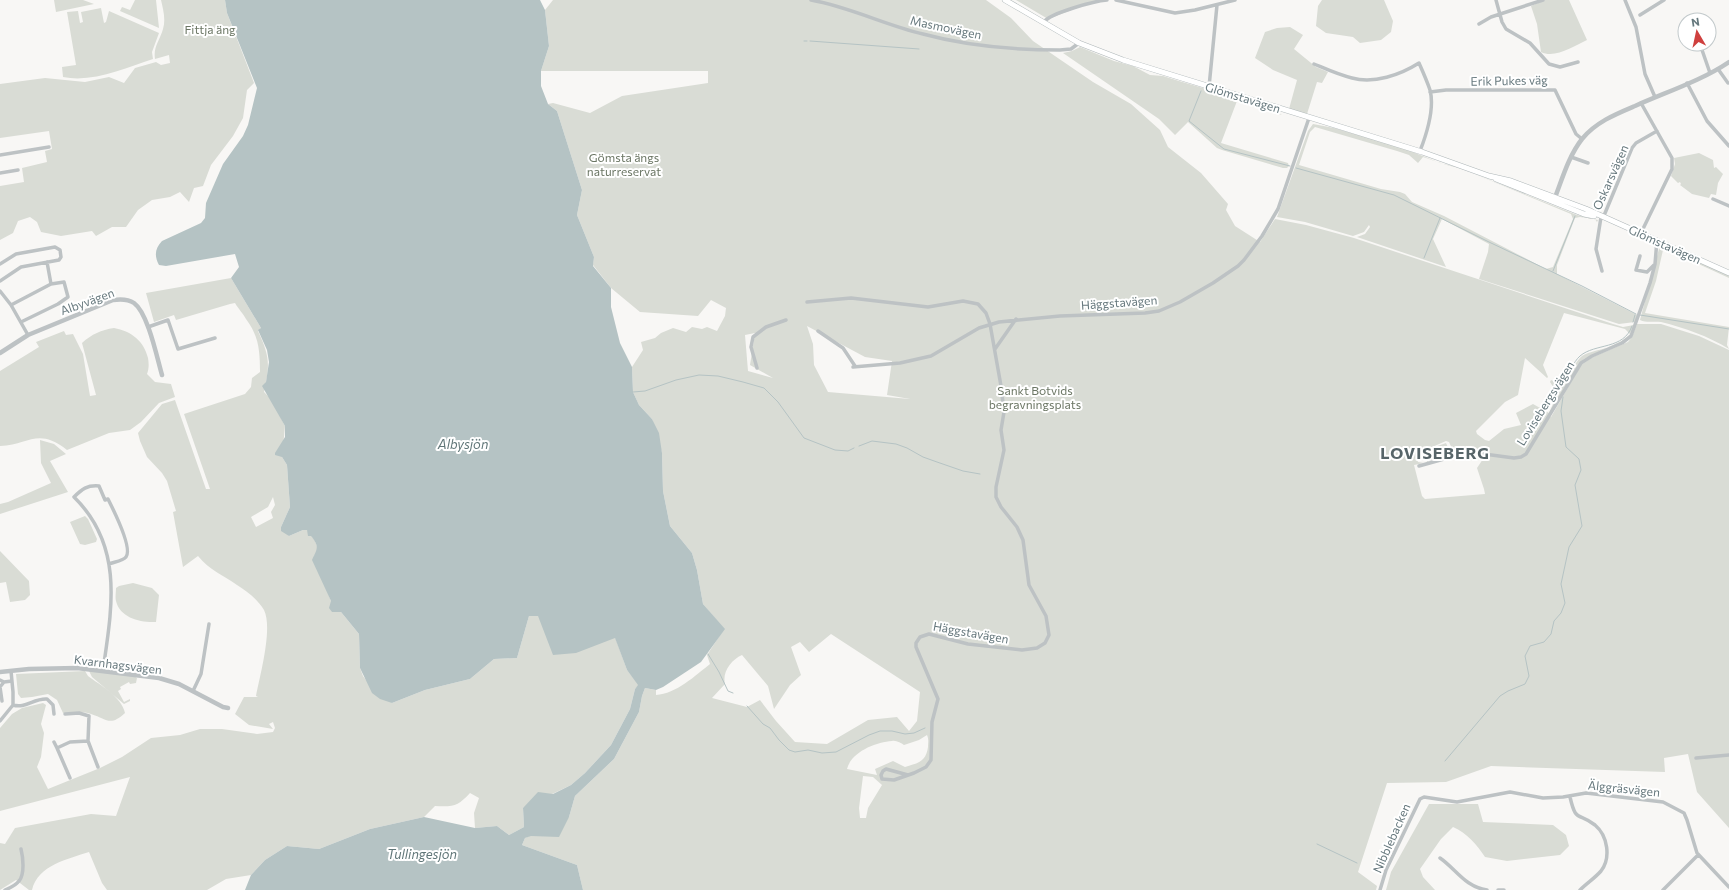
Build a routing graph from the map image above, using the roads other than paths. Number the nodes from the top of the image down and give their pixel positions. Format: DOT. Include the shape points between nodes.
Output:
graph roads {
  1 [pos="811,0"];
  2 [pos="1005,0"];
  3 [pos="1107,0"];
  4 [pos="1116,0"];
  5 [pos="1235,0"];
  6 [pos="1496,0"];
  7 [pos="1543,0"];
  8 [pos="1624,0"];
  9 [pos="1662,0"];
  10 [pos="1217,5"];
  11 [pos="1500,14"];
  12 [pos="1640,15"];
  13 [pos="1044,22"];
  14 [pos="1479,24"];
  15 [pos="1079,43"];
  16 [pos="1702,52"];
  17 [pos="1578,62"];
  18 [pos="1729,62"];
  19 [pos="1314,64"];
  20 [pos="1718,69"];
  21 [pos="1710,73"];
  22 [pos="1686,83"];
  23 [pos="1728,84"];
  24 [pos="1209,87"];
  25 [pos="1430,92"];
  26 [pos="1655,97"];
  27 [pos="1641,103"];
  28 [pos="1310,118"];
  29 [pos="1657,131"];
  30 [pos="1582,139"];
  31 [pos="1727,142"];
  32 [pos="1729,146"];
  33 [pos="49,147"];
  34 [pos="1420,151"];
  35 [pos="0,155"];
  36 [pos="1571,157"];
  37 [pos="1588,163"];
  38 [pos="18,170"];
  39 [pos="0,173"];
  40 [pos="1555,200"];
  41 [pos="1713,200"];
  42 [pos="1729,206"];
  43 [pos="1602,217"];
  44 [pos="1641,232"];
  45 [pos="1657,240"];
  46 [pos="1640,256"];
  47 [pos="47,262"];
  48 [pos="0,264"];
  49 [pos="1655,264"];
  50 [pos="1602,271"];
  51 [pos="1729,273"];
  52 [pos="0,281"];
  53 [pos="51,284"];
  54 [pos="0,291"];
  55 [pos="807,302"];
  56 [pos="11,305"];
  57 [pos="786,320"];
  58 [pos="1016,320"];
  59 [pos="21,322"];
  60 [pos="990,324"];
  61 [pos="148,326"];
  62 [pos="818,331"];
  63 [pos="28,335"];
  64 [pos="216,338"];
  65 [pos="995,349"];
  66 [pos="0,353"];
  67 [pos="757,368"];
  68 [pos="162,375"];
  69 [pos="1419,466"];
  70 [pos="69,496"];
  71 [pos="74,497"];
  72 [pos="109,564"];
  73 [pos="209,624"];
  74 [pos="103,670"];
  75 [pos="11,671"];
  76 [pos="0,672"];
  77 [pos="2,681"];
  78 [pos="12,681"];
  79 [pos="193,691"];
  80 [pos="2,701"];
  81 [pos="13,706"];
  82 [pos="228,708"];
  83 [pos="54,714"];
  84 [pos="65,714"];
  85 [pos="0,721"];
  86 [pos="88,741"];
  87 [pos="54,742"];
  88 [pos="57,748"];
  89 [pos="1729,754"];
  90 [pos="1696,758"];
  91 [pos="98,767"];
  92 [pos="908,775"];
  93 [pos="70,778"];
  94 [pos="1570,796"];
  95 [pos="1424,797"];
  96 [pos="21,849"];
  97 [pos="1698,855"];
  98 [pos="1440,858"];
  99 [pos="1729,888"];
  100 [pos="5,890"];
  101 [pos="1380,890"];
  102 [pos="1487,890"];
  103 [pos="1498,890"];
  104 [pos="1504,890"];
  105 [pos="1580,890"];
  106 [pos="1663,890"];
  1 -- 15 [label="street, Masmovägen" via="921,34 973,44 1069,50"];
  2 -- 13 [label="main road, Glömstavägen"];
  3 -- 13 [label="street" via="1079,6 1047,18"];
  4 -- 10 [label="street" via="1175,13"];
  5 -- 10 [label="street"];
  6 -- 11 [label="street"];
  7 -- 11 [label="street"];
  8 -- 26 [label="street" via="1636,27 1645,74"];
  9 -- 12 [label="street"];
  10 -- 24 [label="street"];
  11 -- 14 [label="street"];
  11 -- 17 [label="street" via="1506,29 1530,43 1552,66 1562,67"];
  13 -- 15 [label="main road, Glömstavägen"];
  15 -- 24 [label="main road, Glömstavägen"];
  16 -- 21 [label="street"];
  18 -- 20 [label="street"];
  19 -- 25 [label="street" via="1349,78 1370,80 1397,74 1419,63"];
  20 -- 21 [label="street"];
  20 -- 23 [label="street"];
  21 -- 22 [label="street"];
  22 -- 26 [label="street"];
  22 -- 31 [label="street" via="1705,117"];
  24 -- 28 [label="main road, Glömstavägen"];
  25 -- 30 [label="street, Erik Pukes väg" via="1555,90 1576,134"];
  25 -- 34 [label="street" via="1429,125"];
  26 -- 27 [label="street"];
  27 -- 29 [label="street"];
  27 -- 30 [label="street" via="1603,121"];
  28 -- 34 [label="main road, Glömstavägen"];
  28 -- 58 [label="street, Häggstavägen" via="1276,214 1244,260 1226,274 1180,302 1159,311"];
  29 -- 43 [label="street, Oskarsvägen" via="1632,148"];
  29 -- 44 [label="street" via="1672,158 1673,165"];
  30 -- 36 [label="street"];
  31 -- 32 [label="street"];
  33 -- 35 [label="street"];
  34 -- 40 [label="main road, Glömstavägen" via="1489,176 1511,181"];
  36 -- 37 [label="street"];
  36 -- 40 [label="street"];
  38 -- 39 [label="street"];
  40 -- 43 [label="main road, Glömstavägen"];
  41 -- 42 [label="street"];
  43 -- 44 [label="main road, Glömstavägen"];
  43 -- 50 [label="street, Oskarsvägen" via="1596,249"];
  44 -- 45 [label="main road, Glömstavägen"];
  45 -- 49 [label="street, Lovisebergsvägen"];
  45 -- 51 [label="main road, Glömstavägen"];
  46 -- 49 [label="street" via="1636,270 1647,272"];
  47 -- 48 [label="street" via="60,259 60,250 57,247 16,254"];
  47 -- 52 [label="street" via="21,267"];
  47 -- 53 [label="street"];
  49 -- 69 [label="street, Lovisebergsvägen" via="1631,336 1581,363 1526,454 1514,458 1469,452"];
  53 -- 56 [label="street"];
  53 -- 59 [label="street" via="64,282 68,297"];
  54 -- 56 [label="street"];
  55 -- 60 [label="street" via="851,298 928,307 963,301 978,304 986,313"];
  56 -- 59 [label="street"];
  57 -- 67 [label="street" via="766,327 753,337 751,347"];
  58 -- 60 [label="street, Häggstavägen"];
  58 -- 65 [label="street"];
  59 -- 63 [label="street"];
  60 -- 62 [label="street, Häggstavägen" via="931,356 900,363 854,366 844,348"];
  60 -- 65 [label="street, Häggstavägen"];
  61 -- 63 [label="street, Albyvägen" via="134,303 117,299"];
  61 -- 64 [label="street" via="168,320 178,349"];
  61 -- 68 [label="street, Albyvägen"];
  63 -- 66 [label="street, Albyvägen"];
  65 -- 92 [label="street, Häggstavägen" via="1004,412 1004,454 996,497 1023,540 1029,585 1046,616 1049,634 1045,643 1037,648 1022,650 968,644 929,634 917,640 916,647 938,699 932,722 931,760 926,767"];
  70 -- 71 [label="street"];
  71 -- 72 [label="street" via="95,522"];
  71 -- 72 [label="street" via="83,488 99,486 105,500 108,499 128,551 127,557 123,560"];
  72 -- 74 [label="street" via="112,593"];
  73 -- 79 [label="street" via="201,674"];
  74 -- 75 [label="street, Kvarnhagsvägen" via="53,668"];
  74 -- 79 [label="street, Kvarnhagsvägen" via="159,678"];
  75 -- 76 [label="street, Kvarnhagsvägen"];
  75 -- 78 [label="street"];
  77 -- 78 [label="street"];
  77 -- 80 [label="street"];
  78 -- 81 [label="street"];
  79 -- 82 [label="street, Kvarnhagsvägen"];
  81 -- 83 [label="street" via="47,699 54,705"];
  81 -- 85 [label="street"];
  84 -- 86 [label="street" via="79,713 89,716"];
  86 -- 88 [label="street" via="70,742"];
  86 -- 91 [label="street"];
  87 -- 88 [label="street"];
  88 -- 93 [label="street"];
  89 -- 90 [label="street"];
  92 -- 92 [label="street" via="888,769 883,770 881,775 882,779 887,780"];
  94 -- 95 [label="street, Älggräsvägen" via="1543,798 1510,792 1457,802"];
  94 -- 97 [label="street, Älggräsvägen" via="1586,792 1666,803 1684,813"];
  94 -- 105 [label="street" via="1575,813 1598,829 1607,848 1603,868"];
  95 -- 101 [label="street, Nibblebacken" via="1419,800 1386,870"];
  96 -- 100 [label="street" via="23,860 20,880"];
  97 -- 99 [label="street, Älggräsvägen"];
  97 -- 106 [label="street"];
  98 -- 102 [label="street" via="1468,883"];
  103 -- 104 [label="street"];
}
